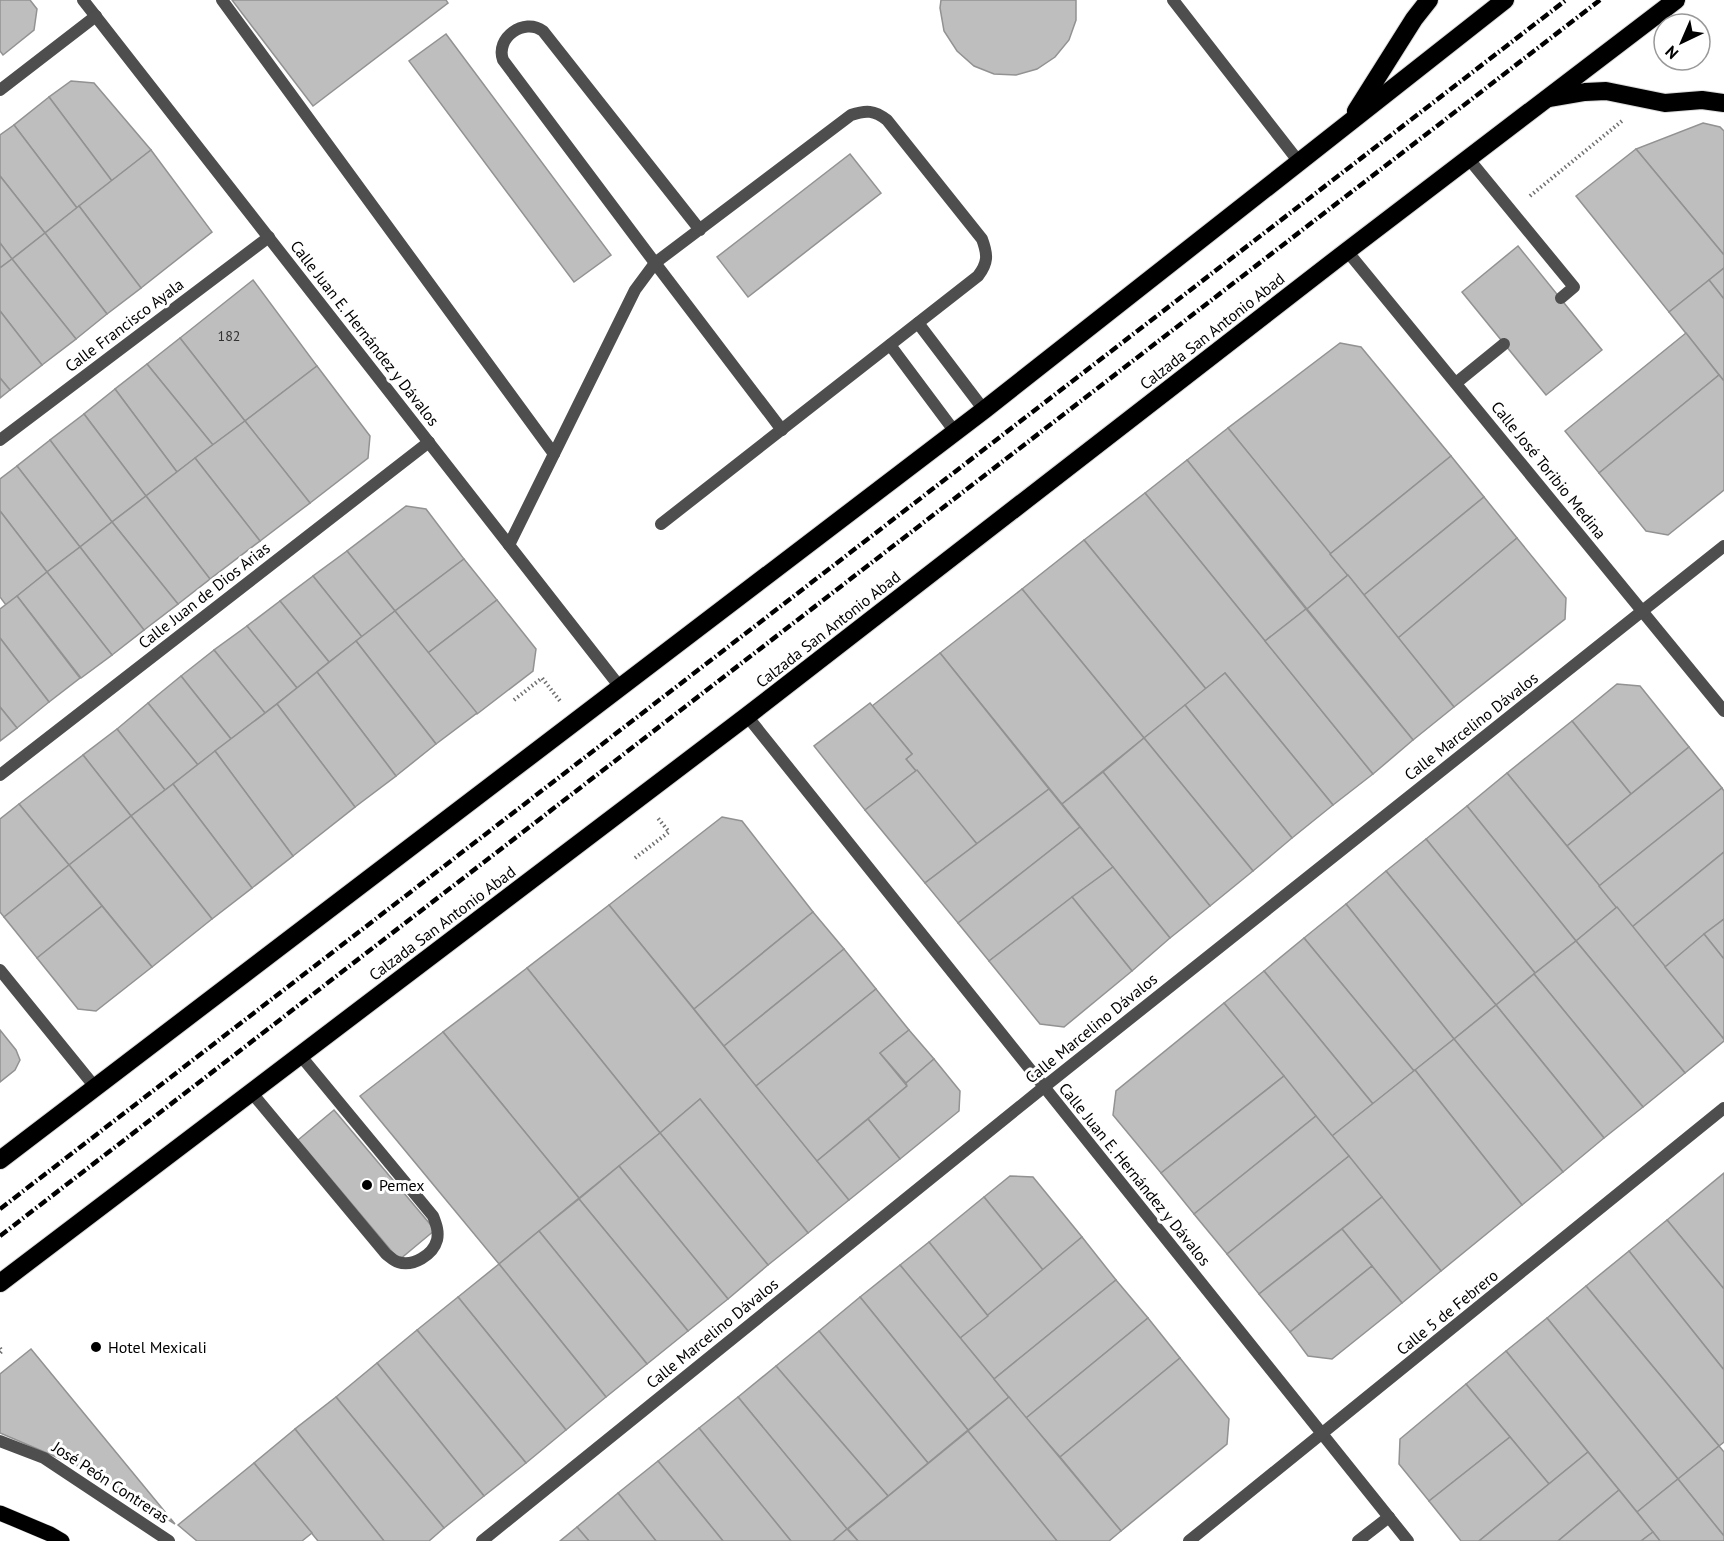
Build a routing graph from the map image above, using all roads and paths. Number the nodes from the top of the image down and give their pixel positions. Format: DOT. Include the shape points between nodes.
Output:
graph roads {
  1 [pos="83,0"];
  2 [pos="222,0"];
  3 [pos="1173,0"];
  4 [pos="1429,0"];
  5 [pos="1505,0"];
  6 [pos="1676,0"];
  7 [pos="96,16"];
  8 [pos="0,90"];
  9 [pos="1546,99"];
  10 [pos="1649,100"];
  11 [pos="1724,103"];
  12 [pos="1349,123"];
  13 [pos="1468,158"];
  14 [pos="1299,162"];
  15 [pos="1525,200"];
  16 [pos="700,230"];
  17 [pos="269,237"];
  18 [pos="1347,250"];
  19 [pos="655,263"];
  20 [pos="1561,298"];
  21 [pos="918,323"];
  22 [pos="1504,344"];
  23 [pos="890,345"];
  24 [pos="1456,383"];
  25 [pos="984,410"];
  26 [pos="782,430"];
  27 [pos="955,432"];
  28 [pos="0,440"];
  29 [pos="429,442"];
  30 [pos="554,454"];
  31 [pos="661,524"];
  32 [pos="509,545"];
  33 [pos="1724,546"];
  34 [pos="1642,611"];
  35 [pos="542,678"];
  36 [pos="620,687"];
  37 [pos="514,700"];
  38 [pos="1724,711"];
  39 [pos="747,716"];
  40 [pos="0,775"];
  41 [pos="669,832"];
  42 [pos="635,858"];
  43 [pos="0,970"];
  44 [pos="300,1055"];
  45 [pos="95,1087"];
  46 [pos="1044,1087"];
  47 [pos="252,1093"];
  48 [pos="1724,1108"];
  49 [pos="0,1160"];
  50 [pos="0,1282"];
  51 [pos="1323,1434"];
  52 [pos="0,1441"];
  53 [pos="0,1513"];
  54 [pos="1389,1517"];
  55 [pos="62,1541"];
  56 [pos="169,1541"];
  57 [pos="482,1541"];
  58 [pos="1190,1541"];
  59 [pos="1358,1541"];
  60 [pos="1408,1541"];
  1 -- 7 [label="street, Calle Juan E. Hernández y Dávalos"];
  2 -- 30 [label="street"];
  3 -- 14 [label="street"];
  4 -- 12 [label="highway"];
  5 -- 12 [label="highway"];
  6 -- 9 [label="highway, Calzada San Antonio Abad"];
  7 -- 8 [label="street"];
  7 -- 17 [label="street, Calle Juan E. Hernández y Dávalos"];
  9 -- 10 [label="highway" via="1606,91"];
  9 -- 13 [label="highway, Calzada San Antonio Abad"];
  10 -- 11 [label="highway"];
  10 -- 15 [label="path"];
  12 -- 14 [label="highway"];
  13 -- 18 [label="highway, Calzada San Antonio Abad"];
  13 -- 20 [label="street" via="1574,287"];
  14 -- 25 [label="highway"];
  16 -- 19 [label="street"];
  16 -- 19 [label="street" via="543,31 530,25 508,37 500,52 503,60"];
  16 -- 21 [label="street" via="851,116 877,112 982,240 987,252 986,266 978,276"];
  17 -- 28 [label="street, Calle Francisco Ayala"];
  17 -- 29 [label="street, Calle Juan E. Hernández y Dávalos"];
  18 -- 24 [label="street, Calle José Toribio Medina"];
  18 -- 39 [label="highway, Calzada San Antonio Abad"];
  19 -- 26 [label="street"];
  19 -- 30 [label="street" via="634,290"];
  21 -- 23 [label="street"];
  21 -- 25 [label="street"];
  22 -- 24 [label="street"];
  23 -- 26 [label="street"];
  23 -- 27 [label="street"];
  24 -- 34 [label="street, Calle José Toribio Medina"];
  25 -- 27 [label="highway"];
  26 -- 31 [label="street"];
  27 -- 36 [label="highway"];
  29 -- 32 [label="street, Calle Juan E. Hernández y Dávalos"];
  29 -- 40 [label="street, Calle Juan de Dios Arias"];
  30 -- 32 [label="street"];
  32 -- 36 [label="street, Calle Juan E. Hernández y Dávalos"];
  33 -- 34 [label="street, Calle Marcelino Dávalos"];
  34 -- 38 [label="street, Calle José Toribio Medina"];
  34 -- 46 [label="street, Calle Marcelino Dávalos"];
  35 -- 37 [label="path"];
  36 -- 45 [label="highway"];
  39 -- 44 [label="highway, Calzada San Antonio Abad"];
  39 -- 46 [label="street, Calle Juan E. Hernández y Dávalos"];
  41 -- 42 [label="path"];
  43 -- 45 [label="street"];
  44 -- 47 [label="highway, Calzada San Antonio Abad"];
  44 -- 47 [label="street" via="433,1216 438,1228 437,1242 422,1258 410,1264 396,1262 386,1254"];
  45 -- 49 [label="highway"];
  46 -- 51 [label="street, Calle Juan E. Hernández y Dávalos"];
  46 -- 57 [label="street, Calle Marcelino Dávalos"];
  47 -- 50 [label="highway, Calzada San Antonio Abad"];
  48 -- 51 [label="street, Calle 5 de Febrero"];
  51 -- 54 [label="street, Calle Juan E. Hernández y Dávalos"];
  51 -- 58 [label="street, Calle 5 de Febrero"];
  52 -- 56 [label="street, José Peón Contreras" via="44,1458"];
  53 -- 55 [label="main road"];
  54 -- 59 [label="street"];
  54 -- 60 [label="street, Calle Juan E. Hernández y Dávalos"];
}
